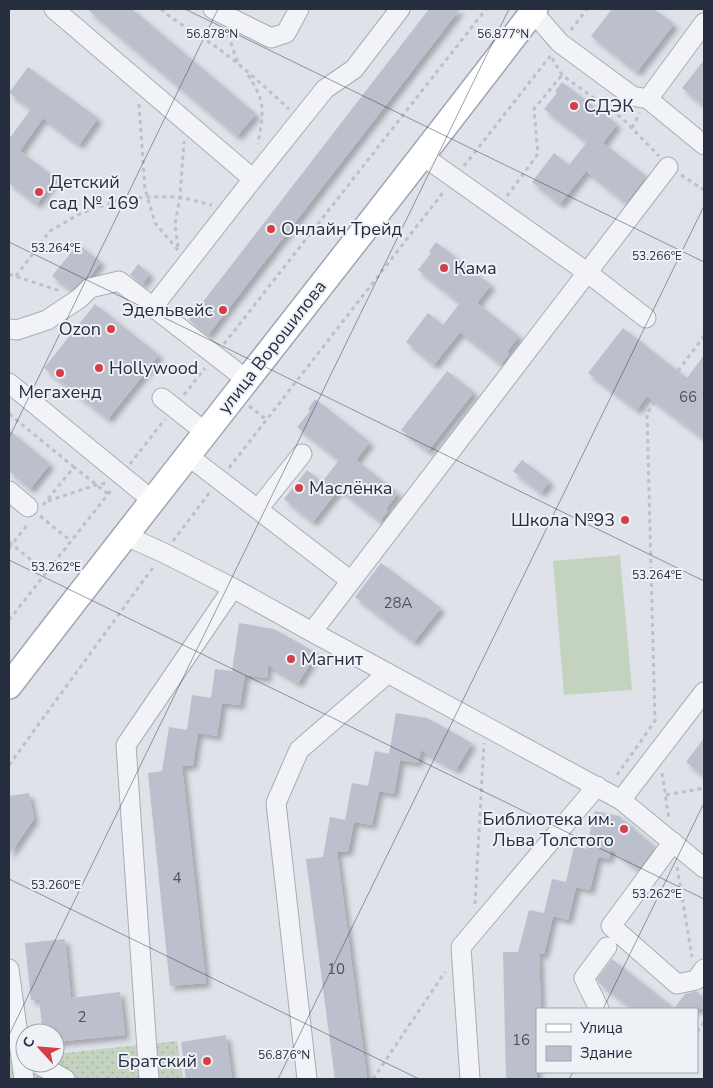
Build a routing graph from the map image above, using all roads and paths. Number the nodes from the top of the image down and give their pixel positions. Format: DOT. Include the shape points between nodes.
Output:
graph roads {
  1 [pos="54,9"];
  2 [pos="161,9"];
  3 [pos="299,9"];
  4 [pos="400,9"];
  5 [pos="486,9"];
  6 [pos="587,9"];
  7 [pos="534,10"];
  8 [pos="217,11"];
  9 [pos="704,23"];
  10 [pos="556,49"];
  11 [pos="245,71"];
  12 [pos="562,75"];
  13 [pos="140,82"];
  14 [pos="648,99"];
  15 [pos="300,119"];
  16 [pos="188,123"];
  17 [pos="704,144"];
  18 [pos="423,156"];
  19 [pos="668,167"];
  20 [pos="454,178"];
  21 [pos="253,179"];
  22 [pos="704,190"];
  23 [pos="180,197"];
  24 [pos="147,198"];
  25 [pos="229,209"];
  26 [pos="498,209"];
  27 [pos="184,255"];
  28 [pos="588,273"];
  29 [pos="9,274"];
  30 [pos="16,276"];
  31 [pos="80,298"];
  32 [pos="153,307"];
  33 [pos="646,318"];
  34 [pos="9,329"];
  35 [pos="704,336"];
  36 [pos="216,355"];
  37 [pos="678,371"];
  38 [pos="672,379"];
  39 [pos="247,380"];
  40 [pos="9,383"];
  41 [pos="162,398"];
  42 [pos="9,414"];
  43 [pos="205,432"];
  44 [pos="302,454"];
  45 [pos="187,455"];
  46 [pos="74,467"];
  47 [pos="220,480"];
  48 [pos="110,483"];
  49 [pos="96,485"];
  50 [pos="9,491"];
  51 [pos="108,494"];
  52 [pos="153,501"];
  53 [pos="46,502"];
  54 [pos="258,509"];
  55 [pos="32,510"];
  56 [pos="124,535"];
  57 [pos="71,540"];
  58 [pos="10,543"];
  59 [pos="9,548"];
  60 [pos="164,553"];
  61 [pos="46,572"];
  62 [pos="351,580"];
  63 [pos="233,588"];
  64 [pos="312,632"];
  65 [pos="388,673"];
  66 [pos="9,686"];
  67 [pos="704,692"];
  68 [pos="485,726"];
  69 [pos="9,766"];
  70 [pos="597,786"];
  71 [pos="704,788"];
  72 [pos="666,795"];
  73 [pos="622,800"];
  74 [pos="673,842"];
  75 [pos="704,868"];
  76 [pos="474,932"];
  77 [pos="607,947"];
  78 [pos="461,948"];
  79 [pos="704,969"];
  80 [pos="9,974"];
  81 [pos="599,1008"];
  82 [pos="12,1013"];
  83 [pos="149,1079"];
  84 [pos="307,1079"];
  85 [pos="373,1079"];
  86 [pos="470,1079"];
  1 -- 13 [label="street"];
  2 -- 11 [label="path"];
  3 -- 8 [label="street" via="286,33 271,38"];
  4 -- 15 [label="street" via="354,69 325,89"];
  5 -- 36 [label="path"];
  6 -- 10 [label="path"];
  7 -- 10 [label="street"];
  7 -- 18 [label="main road, улица Ворошилова"];
  8 -- 11 [label="path" via="236,58"];
  9 -- 14 [label="street"];
  10 -- 12 [label="path"];
  10 -- 14 [label="street" via="632,96"];
  10 -- 20 [label="path"];
  11 -- 15 [label="path"];
  11 -- 21 [label="path" via="258,90 263,109"];
  12 -- 19 [label="path" via="624,119"];
  12 -- 26 [label="path" via="534,109 538,154"];
  13 -- 16 [label="street"];
  13 -- 24 [label="path" via="139,112"];
  14 -- 17 [label="street"];
  15 -- 21 [label="street"];
  16 -- 21 [label="street"];
  16 -- 23 [label="path"];
  18 -- 20 [label="street"];
  18 -- 39 [label="main road, улица Ворошилова"];
  19 -- 22 [label="path"];
  19 -- 28 [label="street"];
  20 -- 26 [label="street"];
  20 -- 47 [label="path"];
  21 -- 25 [label="street"];
  23 -- 24 [label="path"];
  23 -- 25 [label="path"];
  23 -- 27 [label="path" via="175,224"];
  24 -- 27 [label="path" via="155,223"];
  24 -- 30 [label="path" via="122,199 81,213 50,232"];
  25 -- 27 [label="street"];
  26 -- 28 [label="street"];
  27 -- 32 [label="street"];
  28 -- 33 [label="street"];
  28 -- 62 [label="street"];
  29 -- 30 [label="path"];
  30 -- 31 [label="path"];
  31 -- 32 [label="street" via="90,288 119,281"];
  31 -- 34 [label="street" via="47,320 17,330"];
  32 -- 36 [label="street"];
  35 -- 37 [label="path"];
  36 -- 39 [label="street"];
  38 -- 70 [label="path" via="647,413 655,721 612,782"];
  39 -- 43 [label="main road, улица Ворошилова"];
  40 -- 52 [label="street"];
  41 -- 43 [label="street"];
  42 -- 46 [label="path"];
  43 -- 45 [label="main road, улица Ворошилова"];
  44 -- 54 [label="street"];
  45 -- 47 [label="street"];
  45 -- 52 [label="main road, улица Ворошилова"];
  46 -- 49 [label="path"];
  46 -- 53 [label="path"];
  47 -- 54 [label="street"];
  47 -- 60 [label="path"];
  48 -- 49 [label="path"];
  49 -- 51 [label="path"];
  49 -- 53 [label="path"];
  50 -- 55 [label="street"];
  52 -- 56 [label="main road, улица Ворошилова"];
  53 -- 55 [label="path"];
  53 -- 55 [label="path"];
  54 -- 62 [label="street"];
  55 -- 57 [label="path"];
  55 -- 58 [label="path"];
  56 -- 60 [label="street"];
  56 -- 66 [label="main road, улица Ворошилова"];
  58 -- 59 [label="path"];
  58 -- 61 [label="path"];
  60 -- 63 [label="street"];
  60 -- 69 [label="path"];
  62 -- 64 [label="street"];
  63 -- 64 [label="street"];
  63 -- 83 [label="street" via="126,745"];
  64 -- 65 [label="street"];
  65 -- 68 [label="street"];
  65 -- 84 [label="street" via="299,750 276,803"];
  67 -- 73 [label="street"];
  68 -- 70 [label="street"];
  68 -- 76 [label="path"];
  70 -- 73 [label="street"];
  70 -- 76 [label="street"];
  71 -- 72 [label="path"];
  73 -- 74 [label="street"];
  74 -- 75 [label="street"];
  74 -- 79 [label="street" via="611,926 677,984 696,980"];
  76 -- 78 [label="street"];
  77 -- 81 [label="street" via="584,978"];
  78 -- 85 [label="path"];
  78 -- 86 [label="street"];
  80 -- 82 [label="street"];
}
